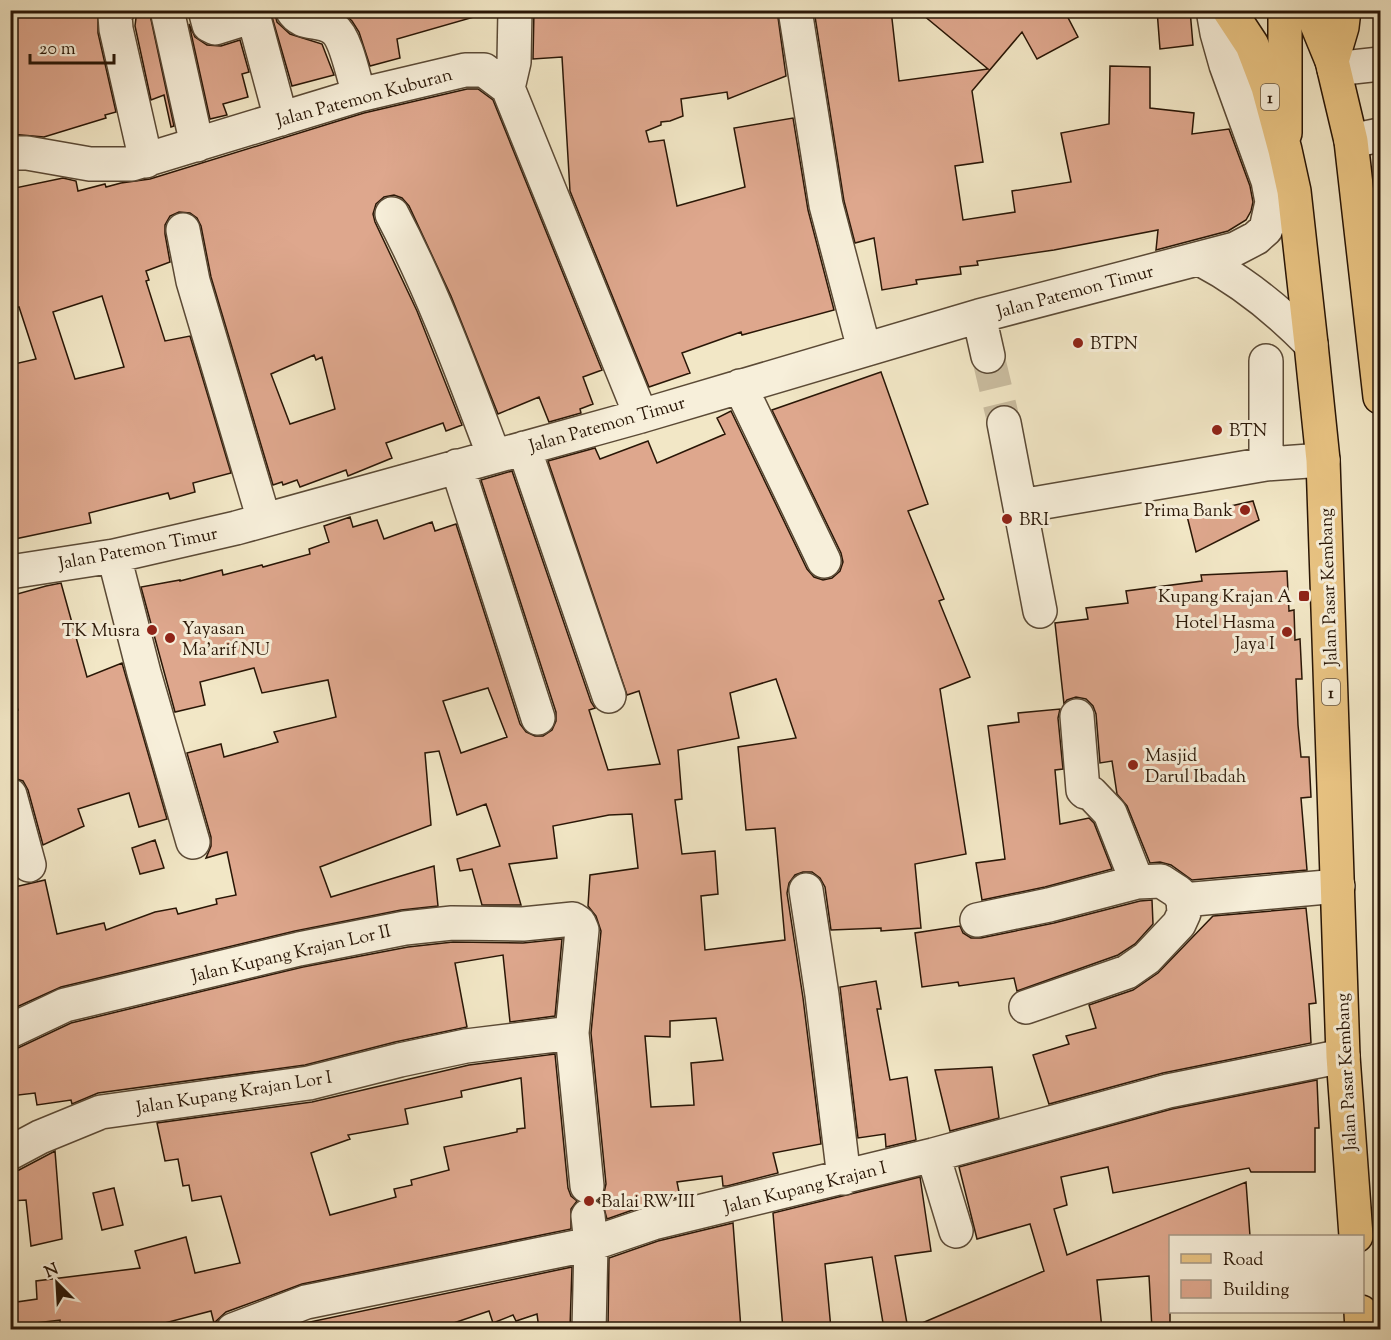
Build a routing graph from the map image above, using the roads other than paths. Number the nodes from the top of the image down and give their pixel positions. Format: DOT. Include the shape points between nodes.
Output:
graph roads {
  1 [pos="118,10"];
  2 [pos="166,10"];
  3 [pos="205,10"];
  4 [pos="292,10"];
  5 [pos="515,10"];
  6 [pos="795,10"];
  7 [pos="1213,10"];
  8 [pos="1229,10"];
  9 [pos="1285,10"];
  10 [pos="1311,10"];
  11 [pos="1344,10"];
  12 [pos="1380,63"];
  13 [pos="1333,65"];
  14 [pos="508,88"];
  15 [pos="359,95"];
  16 [pos="281,119"];
  17 [pos="1366,138"];
  18 [pos="197,145"];
  19 [pos="1285,150"];
  20 [pos="10,153"];
  21 [pos="146,161"];
  22 [pos="392,214"];
  23 [pos="183,230"];
  24 [pos="1200,259"];
  25 [pos="979,316"];
  26 [pos="1311,344"];
  27 [pos="864,349"];
  28 [pos="988,356"];
  29 [pos="1266,361"];
  30 [pos="1380,384"];
  31 [pos="740,386"];
  32 [pos="641,416"];
  33 [pos="1004,423"];
  34 [pos="509,452"];
  35 [pos="1323,460"];
  36 [pos="1266,464"];
  37 [pos="457,466"];
  38 [pos="1021,506"];
  39 [pos="264,520"];
  40 [pos="114,556"];
  41 [pos="824,561"];
  42 [pos="10,572"];
  43 [pos="1040,611"];
  44 [pos="609,696"];
  45 [pos="1077,716"];
  46 [pos="538,718"];
  47 [pos="10,795"];
  48 [pos="194,842"];
  49 [pos="29,865"];
  50 [pos="1137,882"];
  51 [pos="1338,886"];
  52 [pos="806,890"];
  53 [pos="1183,900"];
  54 [pos="977,920"];
  55 [pos="1026,1007"];
  56 [pos="10,1031"];
  57 [pos="572,1033"];
  58 [pos="1343,1056"];
  59 [pos="10,1153"];
  60 [pos="933,1155"];
  61 [pos="844,1178"];
  62 [pos="588,1216"];
  63 [pos="956,1231"];
  64 [pos="1356,1235"];
  65 [pos="1361,1313"];
  66 [pos="233,1329"];
  67 [pos="590,1329"];
  68 [pos="1362,1329"];
  1 -- 21 [label="street" via="116,29"];
  2 -- 18 [label="street"];
  3 -- 16 [label="street" via="209,25 215,28 247,18 255,22"];
  4 -- 15 [label="street" via="300,20 331,27 340,36"];
  5 -- 14 [label="street" via="514,62"];
  6 -- 27 [label="street" via="826,206"];
  7 -- 24 [label="street, Jalan Patemon Timur" via="1223,54 1272,202 1266,229 1256,238"];
  8 -- 19 [label="main road, 1" via="1252,45"];
  9 -- 19 [label="main road, Jalan Pasar Kembang"];
  10 -- 13 [label="main road"];
  11 -- 13 [label="main road"];
  12 -- 13 [label="street"];
  13 -- 17 [label="main road"];
  14 -- 15 [label="street, Jalan Patemon Kuburan" via="484,70 465,70"];
  14 -- 32 [label="street"];
  15 -- 16 [label="street, Jalan Patemon Kuburan"];
  16 -- 18 [label="street, Jalan Patemon Kuburan"];
  17 -- 30 [label="main road"];
  18 -- 21 [label="street, Jalan Patemon Kuburan"];
  19 -- 26 [label="main road, Jalan Pasar Kembang / 1" via="1294,191"];
  20 -- 21 [label="street, Jalan Patemon Kuburan" via="90,164"];
  22 -- 34 [label="street"];
  23 -- 39 [label="street" via="193,281"];
  24 -- 25 [label="street, Jalan Patemon Timur"];
  24 -- 26 [label="street" via="1258,296"];
  25 -- 27 [label="street, Jalan Patemon Timur"];
  25 -- 28 [label="street"];
  26 -- 35 [label="main road, Jalan Pasar Kembang / 1"];
  27 -- 31 [label="street, Jalan Patemon Timur"];
  29 -- 36 [label="street"];
  31 -- 32 [label="street, Jalan Patemon Timur"];
  31 -- 41 [label="street"];
  32 -- 34 [label="street, Jalan Patemon Timur"];
  33 -- 38 [label="street"];
  34 -- 37 [label="street, Jalan Patemon Timur"];
  34 -- 44 [label="street"];
  35 -- 36 [label="street"];
  35 -- 51 [label="main road, Jalan Pasar Kembang / 1"];
  36 -- 38 [label="street"];
  37 -- 39 [label="street, Jalan Patemon Timur"];
  37 -- 46 [label="street"];
  38 -- 43 [label="street"];
  39 -- 40 [label="street, Jalan Patemon Timur"];
  40 -- 42 [label="street, Jalan Patemon Timur"];
  40 -- 48 [label="street"];
  45 -- 50 [label="street" via="1083,790 1110,813"];
  47 -- 49 [label="street"];
  50 -- 53 [label="street" via="1161,881"];
  50 -- 54 [label="street"];
  51 -- 53 [label="street"];
  51 -- 58 [label="main road, Jalan Pasar Kembang / 1"];
  52 -- 61 [label="street"];
  53 -- 55 [label="street" via="1184,913 1179,924 1147,958 1127,972"];
  56 -- 57 [label="street, Jalan Kupang Krajan Lor II" via="65,1005 299,949 405,928 573,919 582,930"];
  57 -- 59 [label="street, Jalan Kupang Krajan Lor I" via="466,1046 309,1083 101,1113"];
  57 -- 62 [label="street"];
  58 -- 60 [label="street, Jalan Kupang Krajan I" via="1168,1091"];
  58 -- 64 [label="main road, Jalan Pasar Kembang / 1"];
  60 -- 61 [label="street, Jalan Kupang Krajan I"];
  60 -- 63 [label="street"];
  61 -- 62 [label="street, Jalan Kupang Krajan I" via="653,1223"];
  62 -- 66 [label="street, Jalan Kupang Krajan I" via="306,1302"];
  62 -- 67 [label="street"];
  65 -- 68 [label="main road"];
}
